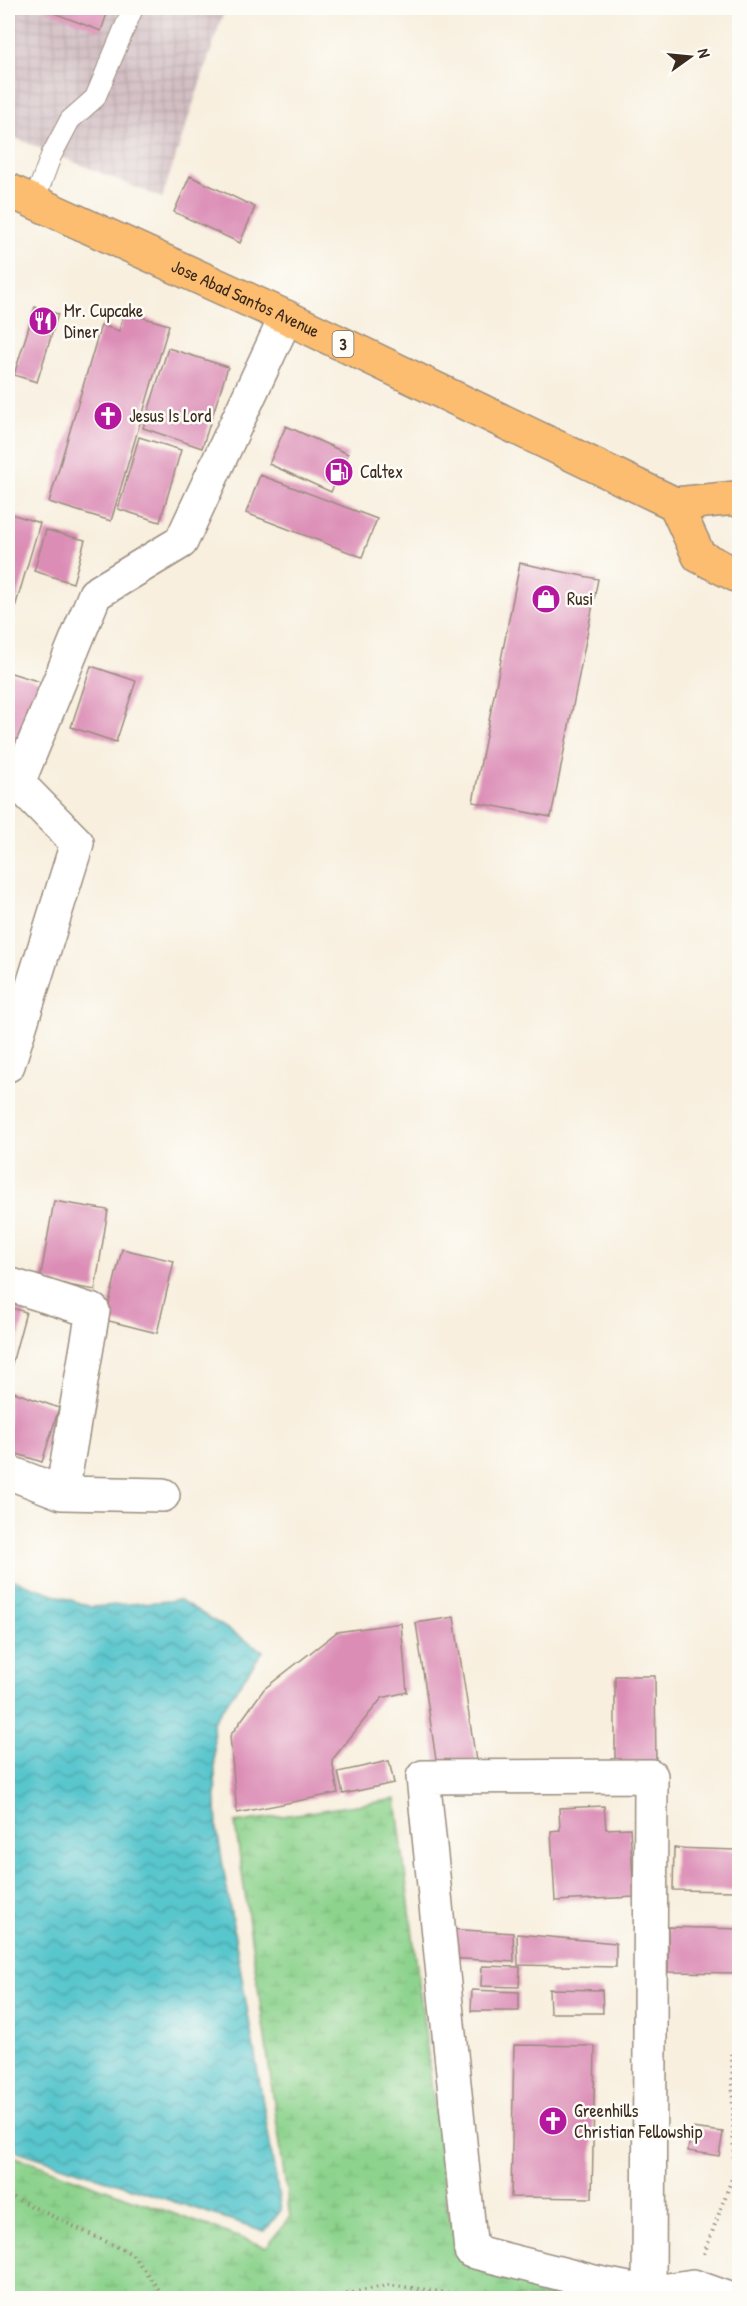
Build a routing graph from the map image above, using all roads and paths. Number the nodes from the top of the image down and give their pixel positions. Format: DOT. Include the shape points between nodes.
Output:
graph roads {
  1 [pos="133,8"];
  2 [pos="21,196"];
  3 [pos="286,317"];
  4 [pos="740,501"];
  5 [pos="675,504"];
  6 [pos="740,577"];
  7 [pos="13,783"];
  8 [pos="8,1065"];
  9 [pos="8,1284"];
  10 [pos="8,1472"];
  11 [pos="62,1493"];
  12 [pos="163,1496"];
  13 [pos="732,2050"];
  14 [pos="8,2195"];
  15 [pos="526,2266"];
  16 [pos="691,2292"];
  17 [pos="650,2293"];
  18 [pos="165,2298"];
  19 [pos="329,2298"];
  20 [pos="727,2298"];
  1 -- 2 [label="lane" via="95,98 70,120 51,156"];
  2 -- 3 [label="highway, Jose Abad Santos Avenue / 3"];
  3 -- 5 [label="highway, Jose Abad Santos Avenue / 3"];
  3 -- 7 [label="street" via="181,543 95,594"];
  4 -- 5 [label="highway" via="736,498"];
  5 -- 6 [label="highway" via="699,556"];
  7 -- 8 [label="street" via="77,843"];
  9 -- 11 [label="street" via="93,1311"];
  10 -- 11 [label="street"];
  11 -- 12 [label="street"];
  13 -- 16 [label="path" via="734,2173"];
  14 -- 18 [label="path" via="132,2254"];
  15 -- 17 [label="street"];
  15 -- 17 [label="street" via="471,2251 423,1777 651,1776"];
  15 -- 19 [label="path" via="480,2297 388,2285"];
  16 -- 17 [label="street"];
  16 -- 20 [label="street"];
}
